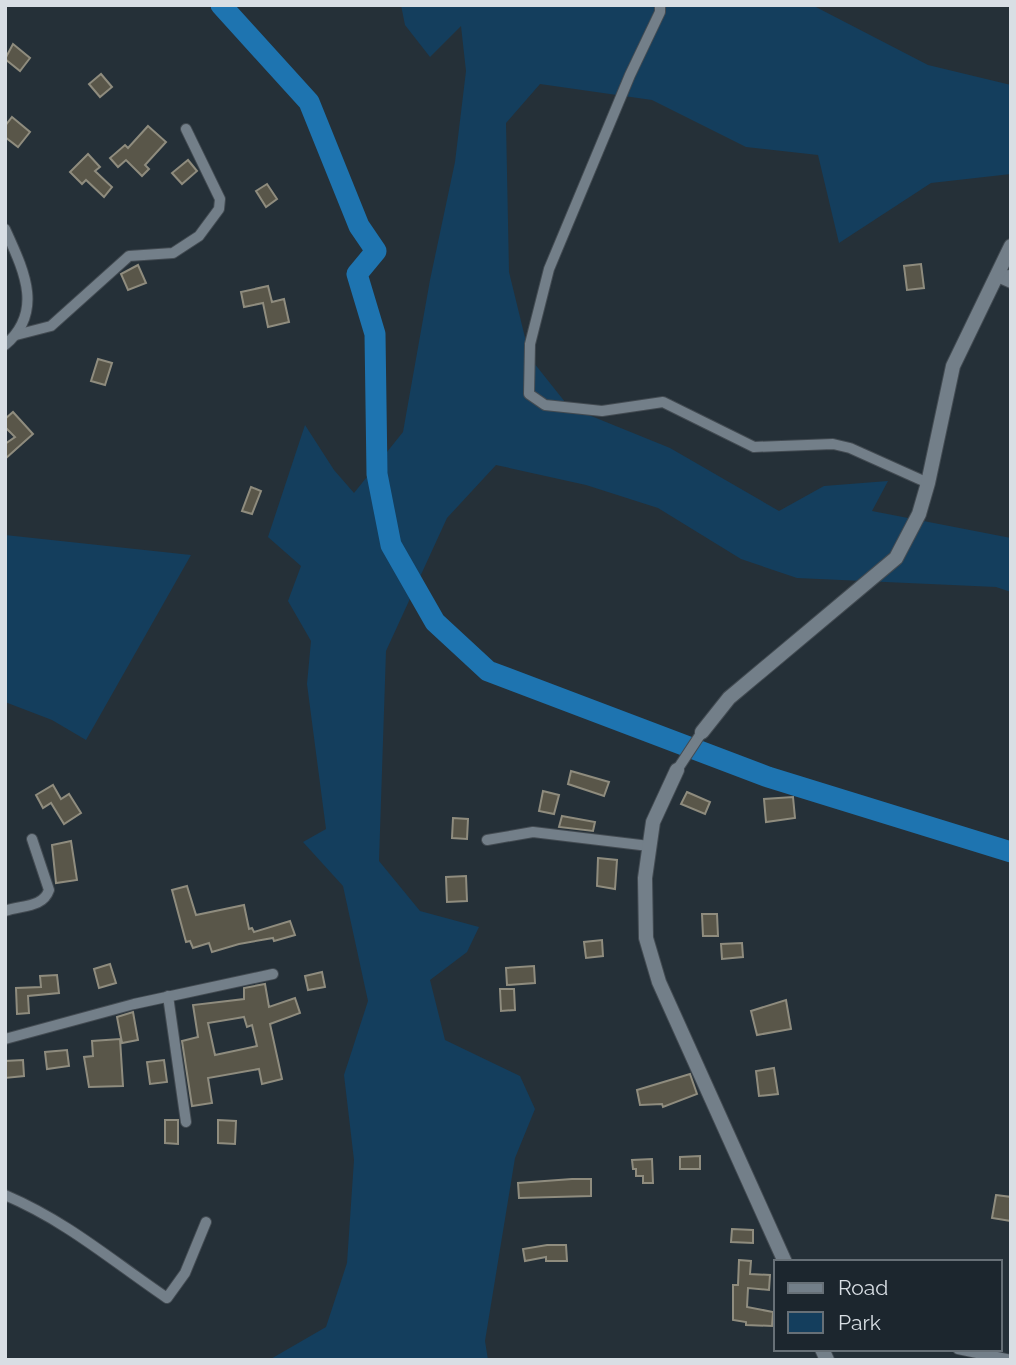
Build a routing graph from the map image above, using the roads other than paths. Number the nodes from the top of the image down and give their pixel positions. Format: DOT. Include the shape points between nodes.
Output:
graph roads {
  1 [pos="660,5"];
  2 [pos="186,129"];
  3 [pos="5,229"];
  4 [pos="1011,246"];
  5 [pos="1011,275"];
  6 [pos="995,276"];
  7 [pos="1011,283"];
  8 [pos="16,335"];
  9 [pos="5,345"];
  10 [pos="929,483"];
  11 [pos="702,732"];
  12 [pos="677,770"];
  13 [pos="32,839"];
  14 [pos="486,840"];
  15 [pos="649,846"];
  16 [pos="5,911"];
  17 [pos="273,974"];
  18 [pos="168,996"];
  19 [pos="5,1039"];
  20 [pos="186,1122"];
  21 [pos="5,1195"];
  22 [pos="206,1222"];
  23 [pos="784,1260"];
  24 [pos="968,1351"];
  25 [pos="1011,1360"];
  1 -- 10 [label="street" via="549,269 530,344 529,394 545,405 602,411 663,402 754,447 850,447"];
  2 -- 8 [label="street" via="220,199 209,225 173,253 129,256 51,326"];
  3 -- 8 [label="street" via="27,278 29,298"];
  4 -- 6 [label="street"];
  5 -- 6 [label="street"];
  6 -- 7 [label="street"];
  6 -- 10 [label="street" via="953,366"];
  8 -- 9 [label="street"];
  10 -- 11 [label="street" via="896,558 729,698"];
  11 -- 12 [label="street"];
  12 -- 15 [label="street" via="653,822"];
  13 -- 16 [label="street" via="49,890 47,897"];
  14 -- 15 [label="street" via="533,832"];
  15 -- 23 [label="street" via="646,938 659,982"];
  17 -- 18 [label="street"];
  18 -- 19 [label="street"];
  18 -- 20 [label="street"];
  21 -- 22 [label="street" via="86,1238 167,1298 185,1272"];
  24 -- 25 [label="street"];
}
